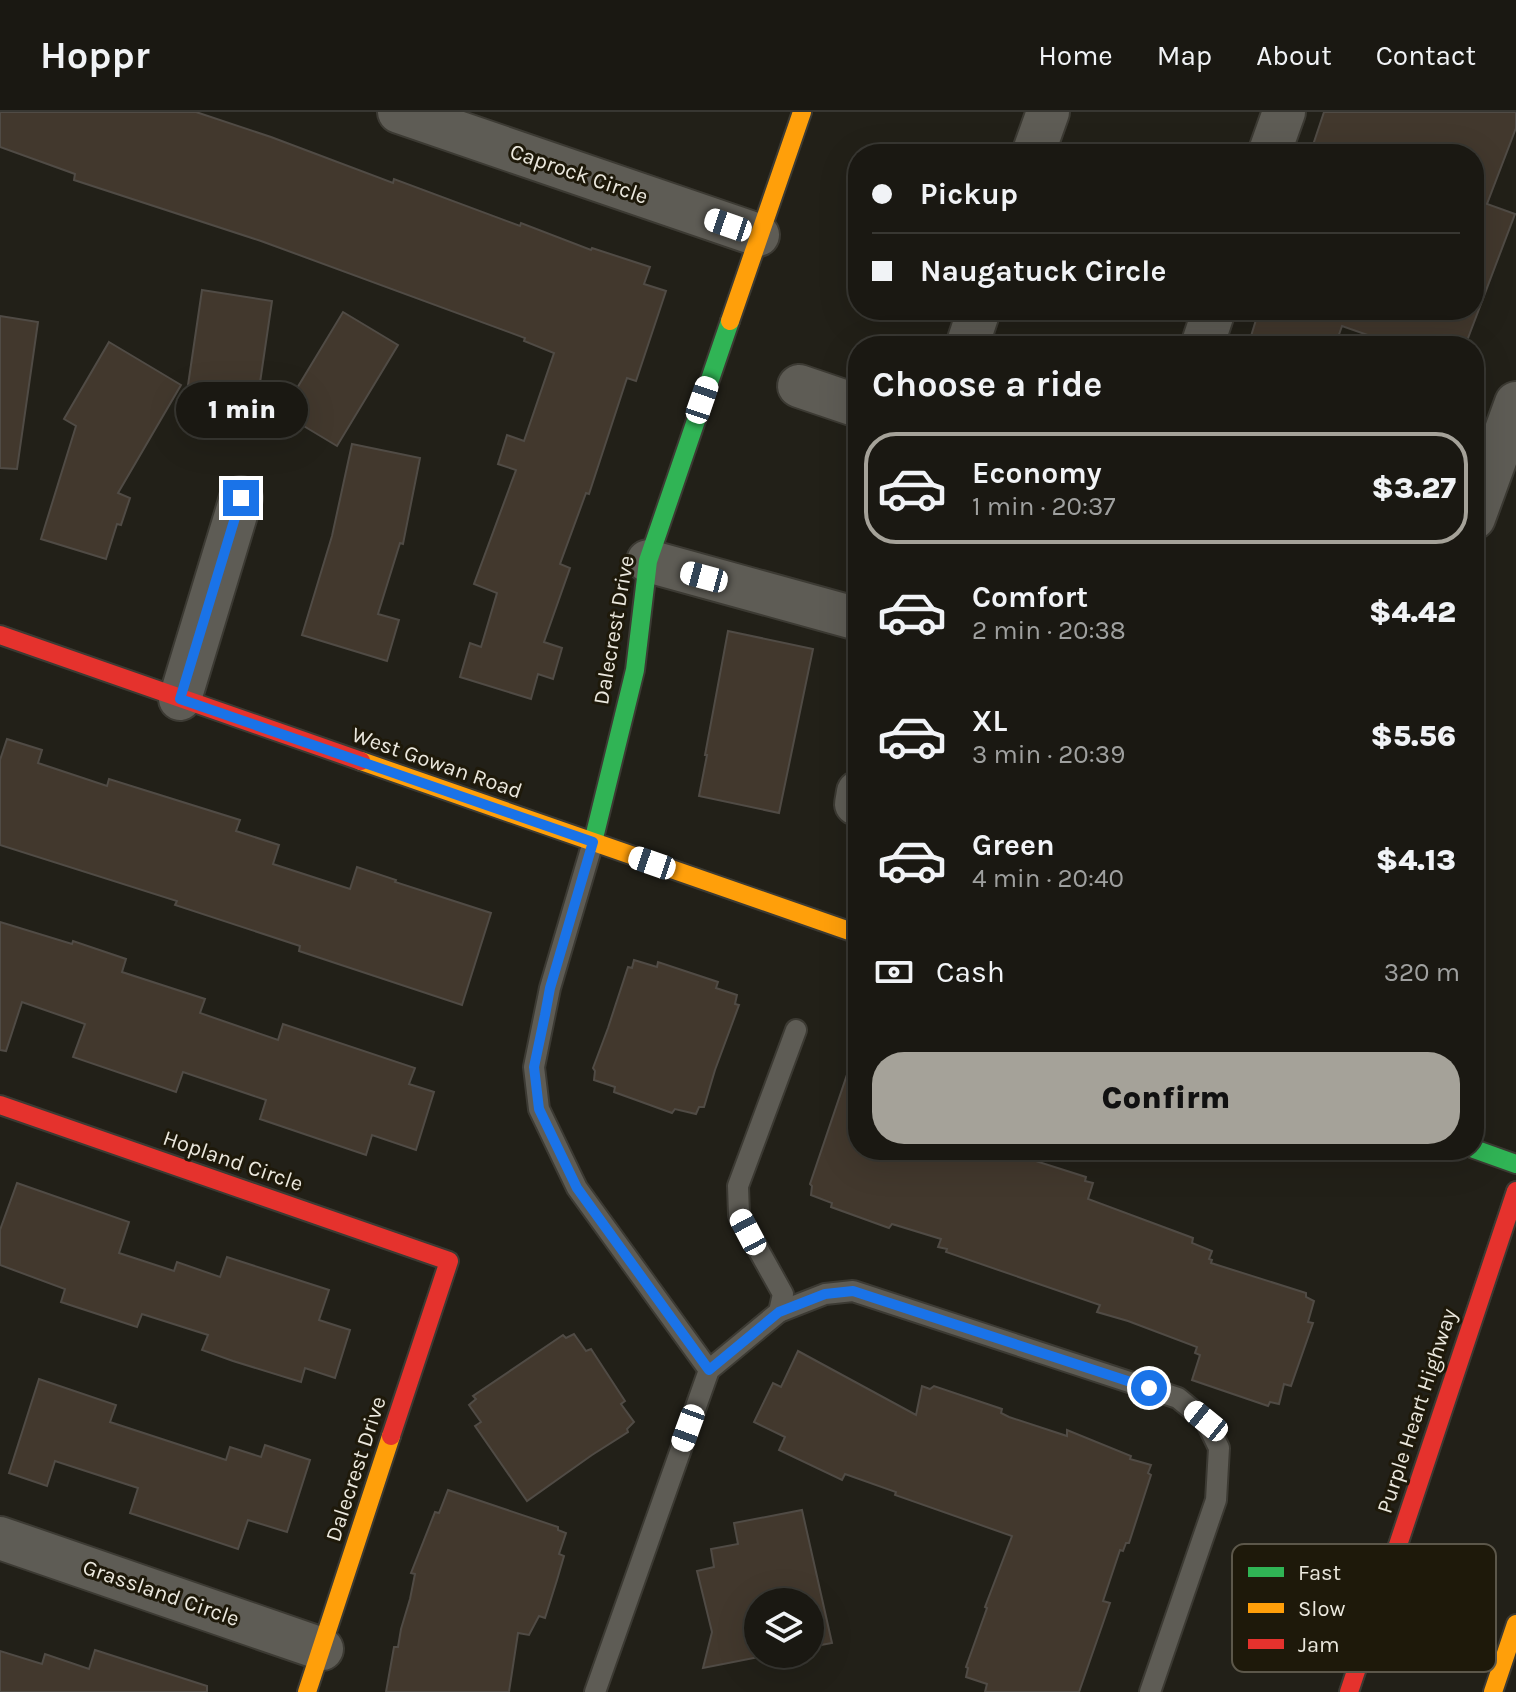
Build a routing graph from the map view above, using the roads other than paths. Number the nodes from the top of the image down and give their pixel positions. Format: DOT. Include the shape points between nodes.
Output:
graph roads {
  1 [pos="399,112"];
  2 [pos="802,112"];
  3 [pos="1048,112"];
  4 [pos="1284,112"];
  5 [pos="1037,144"];
  6 [pos="1273,144"];
  7 [pos="758,235"];
  8 [pos="799,386"];
  9 [pos="848,403"];
  10 [pos="1516,403"];
  11 [pos="1484,491"];
  12 [pos="241,498"];
  13 [pos="648,561"];
  14 [pos="848,616"];
  15 [pos="0,635"];
  16 [pos="180,699"];
  17 [pos="593,842"];
  18 [pos="848,931"];
  19 [pos="796,1030"];
  20 [pos="0,1105"];
  21 [pos="1484,1153"];
  22 [pos="1516,1164"];
  23 [pos="1516,1191"];
  24 [pos="449,1261"];
  25 [pos="779,1312"];
  26 [pos="709,1370"];
  27 [pos="0,1538"];
  28 [pos="1398,1544"];
  29 [pos="1516,1624"];
  30 [pos="322,1649"];
  31 [pos="1356,1672"];
  32 [pos="307,1692"];
  33 [pos="595,1692"];
  34 [pos="1150,1692"];
  35 [pos="1349,1692"];
  36 [pos="1493,1692"];
  1 -- 7 [label="street, Caprock Circle"];
  2 -- 7 [label="main road, Dalecrest Drive"];
  3 -- 5 [label="street"];
  4 -- 6 [label="street"];
  7 -- 13 [label="main road, Dalecrest Drive"];
  8 -- 9 [label="street"];
  10 -- 11 [label="street"];
  12 -- 16 [label="street"];
  13 -- 14 [label="street"];
  13 -- 17 [label="main road, Dalecrest Drive" via="635,670"];
  15 -- 16 [label="main road, West Gowan Road"];
  16 -- 17 [label="main road, West Gowan Road"];
  17 -- 18 [label="main road, West Gowan Road"];
  17 -- 26 [label="lane" via="550,988 534,1067 539,1109 577,1188"];
  19 -- 25 [label="lane" via="738,1186 739,1215 783,1294"];
  20 -- 24 [label="main road, Hopland Circle"];
  21 -- 22 [label="main road"];
  23 -- 28 [label="main road, Purple Heart Highway"];
  24 -- 30 [label="main road, Dalecrest Drive"];
  25 -- 26 [label="lane"];
  25 -- 34 [label="lane" via="825,1294 853,1291 1178,1398 1206,1421 1219,1448 1216,1500"];
  26 -- 33 [label="lane"];
  27 -- 30 [label="street, Grassland Circle"];
  29 -- 36 [label="main road"];
  30 -- 32 [label="main road, Dalecrest Drive"];
  31 -- 35 [label="main road, Purple Heart Highway"];
}
